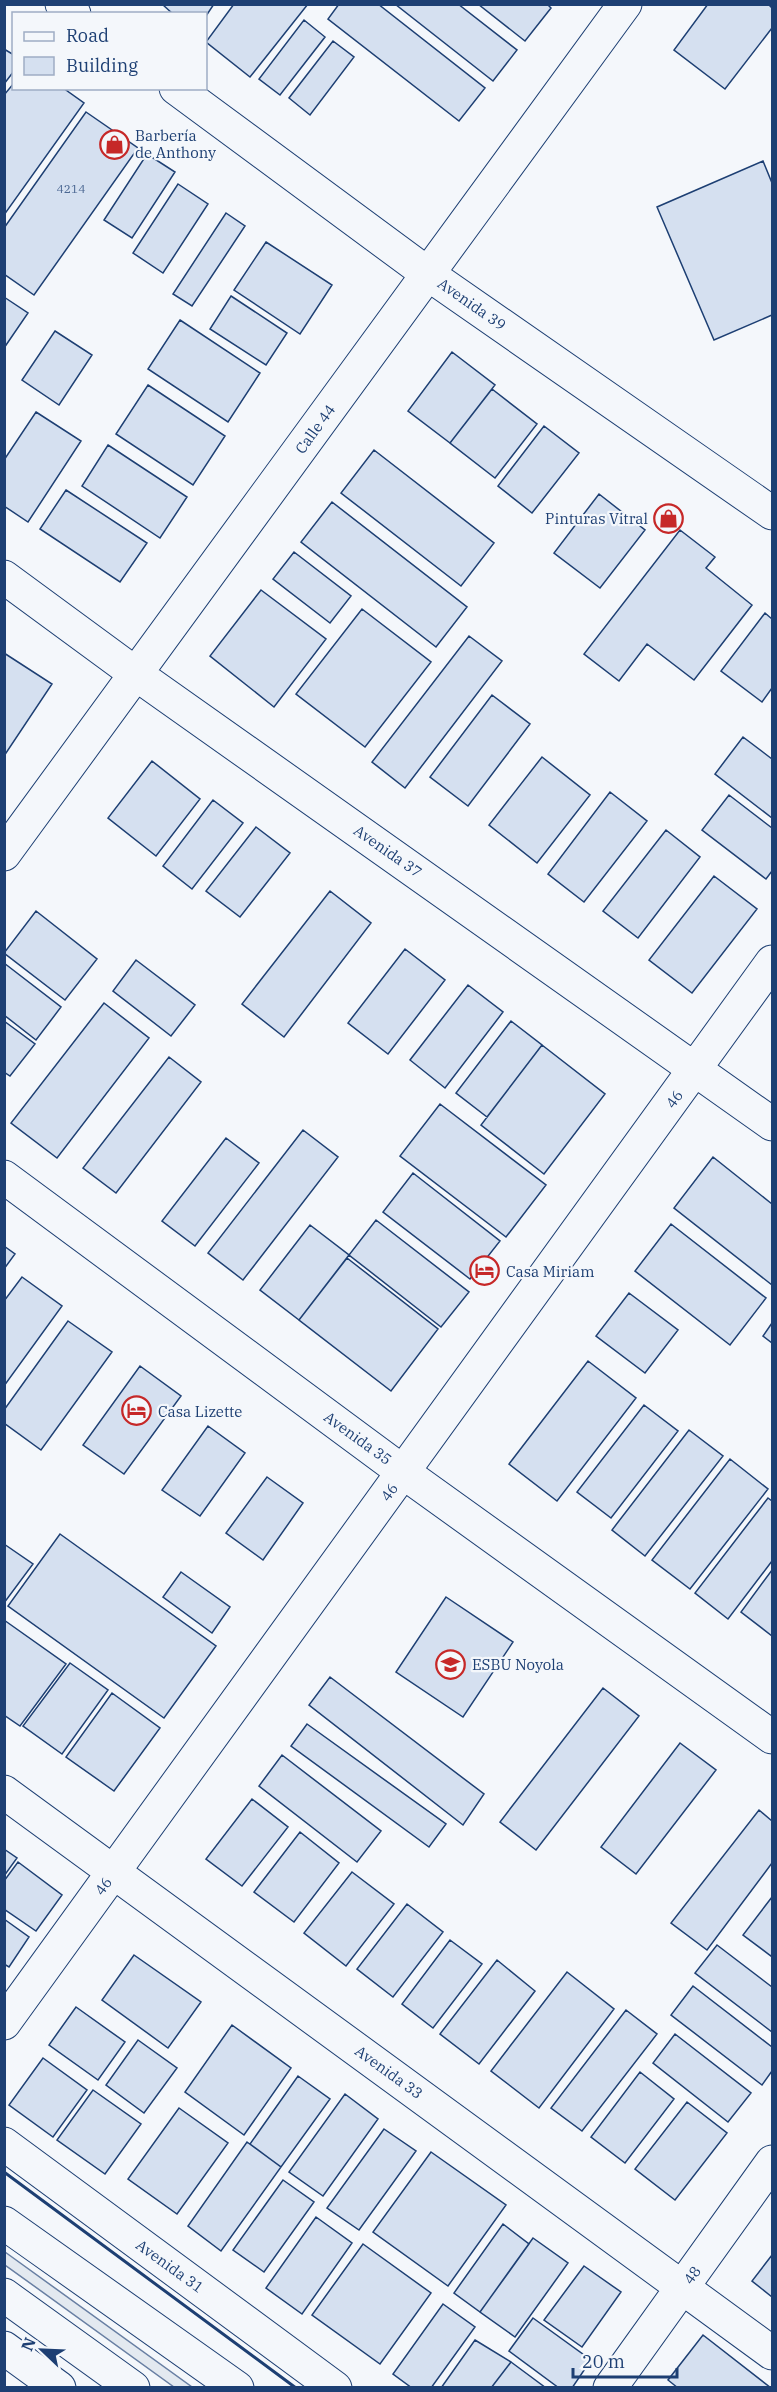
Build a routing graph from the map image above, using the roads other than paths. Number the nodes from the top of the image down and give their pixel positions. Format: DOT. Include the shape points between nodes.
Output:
graph roads {
  1 [pos="625,4"];
  2 [pos="179,90"];
  3 [pos="428,274"];
  4 [pos="772,513"];
  5 [pos="4,577"];
  6 [pos="136,674"];
  7 [pos="4,854"];
  8 [pos="772,962"];
  9 [pos="696,1069"];
  10 [pos="772,1124"];
  11 [pos="4,1177"];
  12 [pos="404,1472"];
  13 [pos="772,1737"];
  14 [pos="4,1792"];
  15 [pos="114,1872"];
  16 [pos="4,2023"];
  17 [pos="4,2144"];
  18 [pos="772,2162"];
  19 [pos="4,2223"];
  20 [pos="684,2287"];
  21 [pos="4,2295"];
  22 [pos="4,2348"];
  23 [pos="772,2353"];
  24 [pos="59,2388"];
  25 [pos="133,2388"];
  26 [pos="237,2388"];
  27 [pos="335,2388"];
  28 [pos="610,2388"];
  1 -- 3 [label="street, Calle 44"];
  2 -- 3 [label="street, Avenida 39"];
  3 -- 4 [label="street, Avenida 39"];
  3 -- 6 [label="street, Calle 44"];
  5 -- 6 [label="street, Avenida 37"];
  6 -- 7 [label="street, Calle 44"];
  6 -- 9 [label="street, Avenida 37"];
  8 -- 9 [label="street, 46"];
  9 -- 10 [label="street, Avenida 37"];
  9 -- 12 [label="street, 46"];
  11 -- 12 [label="street, Avenida 35"];
  12 -- 13 [label="street, Avenida 35"];
  12 -- 15 [label="street, 46"];
  14 -- 15 [label="street, Avenida 33"];
  15 -- 16 [label="street, 46"];
  15 -- 20 [label="street, Avenida 33"];
  17 -- 27 [label="street, Avenida 31"];
  18 -- 20 [label="street, 48"];
  19 -- 26 [label="street"];
  20 -- 23 [label="street, Avenida 33"];
  20 -- 28 [label="street, 48"];
  21 -- 25 [label="street"];
  22 -- 24 [label="street"];
}
